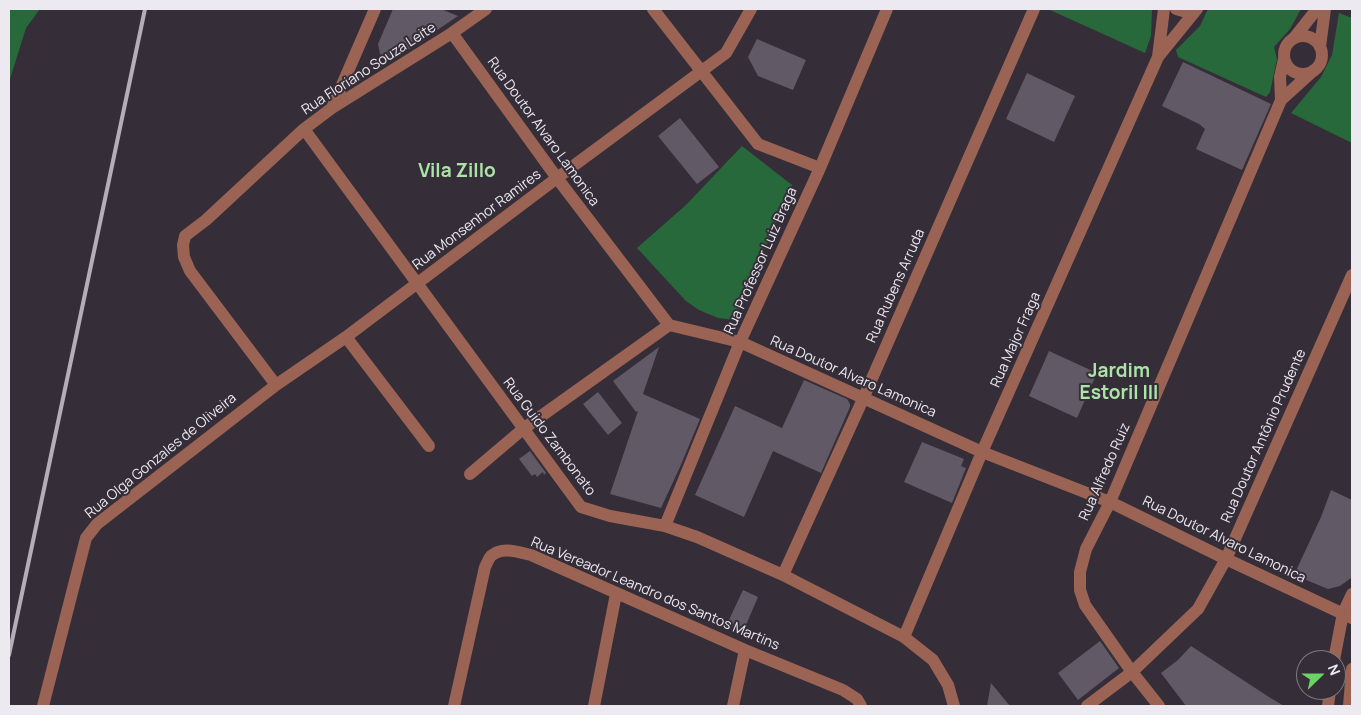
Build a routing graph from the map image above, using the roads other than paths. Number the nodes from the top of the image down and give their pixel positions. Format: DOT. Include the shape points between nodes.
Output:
graph roads {
  1 [pos="375,9"];
  2 [pos="486,9"];
  3 [pos="653,9"];
  4 [pos="751,9"];
  5 [pos="887,9"];
  6 [pos="1034,9"];
  7 [pos="1164,9"];
  8 [pos="1176,9"];
  9 [pos="1317,9"];
  10 [pos="1325,9"];
  11 [pos="1195,12"];
  12 [pos="452,33"];
  13 [pos="1294,38"];
  14 [pos="1320,47"];
  15 [pos="1158,57"];
  16 [pos="1284,59"];
  17 [pos="1314,70"];
  18 [pos="700,71"];
  19 [pos="1281,100"];
  20 [pos="332,108"];
  21 [pos="304,129"];
  22 [pos="820,168"];
  23 [pos="557,178"];
  24 [pos="1352,275"];
  25 [pos="417,284"];
  26 [pos="669,325"];
  27 [pos="346,337"];
  28 [pos="740,342"];
  29 [pos="276,384"];
  30 [pos="863,399"];
  31 [pos="523,429"];
  32 [pos="429,446"];
  33 [pos="982,452"];
  34 [pos="470,474"];
  35 [pos="1110,502"];
  36 [pos="665,526"];
  37 [pos="1226,559"];
  38 [pos="783,575"];
  39 [pos="616,594"];
  40 [pos="1352,594"];
  41 [pos="1347,615"];
  42 [pos="904,637"];
  43 [pos="745,650"];
  44 [pos="1337,650"];
  45 [pos="1352,669"];
  46 [pos="1132,672"];
  47 [pos="43,706"];
  48 [pos="454,706"];
  49 [pos="594,706"];
  50 [pos="733,706"];
  51 [pos="861,706"];
  52 [pos="954,706"];
  53 [pos="1087,706"];
  54 [pos="1159,706"];
  55 [pos="1349,706"];
  1 -- 20 [label="street"];
  2 -- 12 [label="street, Rua Floriano Souza Leite"];
  3 -- 18 [label="street"];
  4 -- 18 [label="street, Rua Monsenhor Ramires" via="726,53"];
  5 -- 22 [label="street, Rua Professor Luiz Braga"];
  6 -- 30 [label="street, Rua Rubens Arruda"];
  7 -- 15 [label="street, Rua Major Fraga"];
  8 -- 11 [label="street, Rua Major Fraga"];
  9 -- 13 [label="street, Rua Alfredo Ruiz"];
  10 -- 14 [label="street"];
  11 -- 15 [label="street, Rua Major Fraga"];
  12 -- 20 [label="street, Rua Floriano Souza Leite"];
  12 -- 23 [label="street, Rua Doutor Alvaro Lamonica"];
  13 -- 14 [label="street" via="1312,38"];
  13 -- 16 [label="street, Rua Alfredo Ruiz" via="1286,46"];
  14 -- 17 [label="street" via="1321,59"];
  15 -- 33 [label="street, Rua Major Fraga"];
  16 -- 17 [label="street" via="1296,72 1303,74"];
  16 -- 19 [label="street, Rua Alfredo Ruiz" via="1280,78"];
  17 -- 19 [label="street, Rua Alfredo Ruiz"];
  18 -- 22 [label="street" via="758,144"];
  18 -- 23 [label="street, Rua Monsenhor Ramires"];
  19 -- 35 [label="street, Rua Alfredo Ruiz"];
  20 -- 21 [label="street, Rua Floriano Souza Leite"];
  21 -- 25 [label="street, Rua Guido Zambonato"];
  21 -- 29 [label="street, Rua Floriano Souza Leite" via="186,236 183,245 190,271"];
  22 -- 28 [label="street, Rua Professor Luiz Braga"];
  23 -- 25 [label="street, Rua Monsenhor Ramires"];
  23 -- 26 [label="street, Rua Doutor Alvaro Lamonica"];
  24 -- 37 [label="street, Rua Doutor Antônio Prudente"];
  25 -- 27 [label="street, Rua Monsenhor Ramires"];
  25 -- 31 [label="street, Rua Guido Zambonato"];
  26 -- 28 [label="street, Rua Doutor Alvaro Lamonica"];
  26 -- 31 [label="street"];
  27 -- 29 [label="street, Rua Monsenhor Ramires"];
  27 -- 32 [label="street"];
  28 -- 30 [label="street, Rua Doutor Alvaro Lamonica"];
  28 -- 36 [label="street, Rua Professor Luiz Braga"];
  29 -- 47 [label="street, Rua Olga Gonzales de Oliveira" via="97,524 86,538"];
  30 -- 33 [label="street, Rua Doutor Alvaro Lamonica"];
  30 -- 38 [label="street, Rua Rubens Arruda"];
  31 -- 34 [label="street"];
  31 -- 36 [label="street, Rua Guido Zambonato" via="581,507"];
  33 -- 35 [label="street, Rua Doutor Alvaro Lamonica"];
  33 -- 42 [label="street, Rua Major Fraga"];
  35 -- 37 [label="street, Rua Doutor Alvaro Lamonica"];
  35 -- 46 [label="street, Rua Alfredo Ruiz" via="1086,549 1080,572 1080,590 1085,605"];
  36 -- 38 [label="street, Rua Guido Zambonato"];
  37 -- 41 [label="street, Rua Doutor Alvaro Lamonica"];
  37 -- 46 [label="street, Rua Doutor Antônio Prudente" via="1198,609"];
  38 -- 42 [label="street, Rua Guido Zambonato"];
  39 -- 43 [label="street, Rua Vereador Leandro dos Santos Martins"];
  39 -- 48 [label="street, Rua Vereador Leandro dos Santos Martins" via="531,555 503,551 491,556 485,567"];
  39 -- 49 [label="street"];
  40 -- 41 [label="street"];
  41 -- 44 [label="street"];
  42 -- 52 [label="street, Rua Guido Zambonato" via="933,660 948,685"];
  43 -- 50 [label="street"];
  43 -- 51 [label="street, Rua Vereador Leandro dos Santos Martins" via="843,690"];
  45 -- 55 [label="street"];
  46 -- 53 [label="street, Rua Doutor Antônio Prudente"];
  46 -- 54 [label="street, Rua Alfredo Ruiz"];
}
